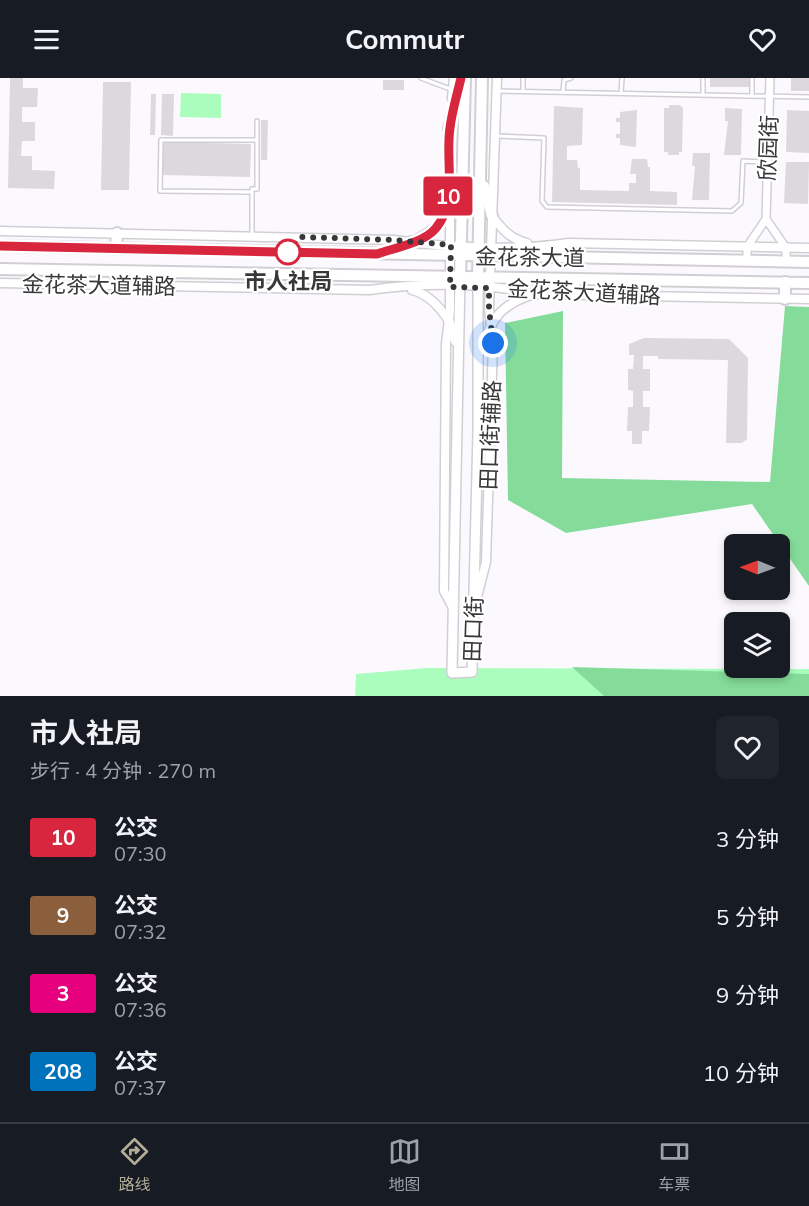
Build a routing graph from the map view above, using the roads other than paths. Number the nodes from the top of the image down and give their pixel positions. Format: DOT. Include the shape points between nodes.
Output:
graph roads {
  1 [pos="421,78"];
  2 [pos="453,78"];
  3 [pos="463,78"];
  4 [pos="482,78"];
  5 [pos="497,78"];
  6 [pos="523,78"];
  7 [pos="571,78"];
  8 [pos="622,78"];
  9 [pos="703,78"];
  10 [pos="752,78"];
  11 [pos="770,78"];
  12 [pos="453,90"];
  13 [pos="497,91"];
  14 [pos="523,91"];
  15 [pos="564,92"];
  16 [pos="621,93"];
  17 [pos="703,95"];
  18 [pos="752,96"];
  19 [pos="770,96"];
  20 [pos="809,97"];
  21 [pos="257,121"];
  22 [pos="449,129"];
  23 [pos="496,136"];
  24 [pos="257,140"];
  25 [pos="768,162"];
  26 [pos="480,171"];
  27 [pos="252,192"];
  28 [pos="448,196"];
  29 [pos="492,216"];
  30 [pos="766,219"];
  31 [pos="0,231"];
  32 [pos="117,233"];
  33 [pos="252,236"];
  34 [pos="411,242"];
  35 [pos="0,246"];
  36 [pos="545,247"];
  37 [pos="747,247"];
  38 [pos="116,248"];
  39 [pos="786,248"];
  40 [pos="809,248"];
  41 [pos="456,250"];
  42 [pos="484,251"];
  43 [pos="377,254"];
  44 [pos="595,258"];
  45 [pos="747,261"];
  46 [pos="786,262"];
  47 [pos="809,262"];
  48 [pos="0,269"];
  49 [pos="116,272"];
  50 [pos="589,280"];
  51 [pos="455,282"];
  52 [pos="785,282"];
  53 [pos="0,283"];
  54 [pos="484,283"];
  55 [pos="809,283"];
  56 [pos="116,285"];
  57 [pos="397,286"];
  58 [pos="534,294"];
  59 [pos="785,299"];
  60 [pos="809,299"];
  61 [pos="448,321"];
  62 [pos="490,324"];
  63 [pos="479,354"];
  64 [pos="459,355"];
  65 [pos="478,432"];
  66 [pos="490,432"];
  67 [pos="445,528"];
  68 [pos="455,528"];
  69 [pos="453,608"];
  70 [pos="473,610"];
  1 -- 12 [label="lane"];
  2 -- 12 [label="street"];
  3 -- 22 [label="main road"];
  3 -- 41 [label="main road, 田口街"];
  4 -- 26 [label="main road, 田口街"];
  5 -- 13 [label="street"];
  6 -- 14 [label="lane"];
  7 -- 15 [label="lane" via="564,80"];
  8 -- 16 [label="lane"];
  9 -- 17 [label="lane"];
  10 -- 18 [label="lane"];
  11 -- 19 [label="street, 欣园街"];
  12 -- 22 [label="street"];
  13 -- 14 [label="lane"];
  13 -- 23 [label="street"];
  14 -- 15 [label="lane"];
  15 -- 16 [label="lane"];
  16 -- 17 [label="lane"];
  17 -- 18 [label="lane"];
  18 -- 19 [label="lane"];
  19 -- 20 [label="lane"];
  19 -- 25 [label="street, 欣园街"];
  21 -- 24 [label="lane"];
  22 -- 28 [label="street"];
  23 -- 25 [label="lane" via="544,138 542,201 547,207 732,211 741,203 743,161"];
  23 -- 29 [label="street"];
  24 -- 27 [label="lane" via="257,189"];
  24 -- 27 [label="lane" via="161,140 160,191"];
  25 -- 30 [label="street, 欣园街"];
  26 -- 29 [label="main road"];
  26 -- 42 [label="main road, 田口街"];
  27 -- 33 [label="lane"];
  28 -- 34 [label="street" via="444,215 435,230"];
  28 -- 41 [label="street"];
  29 -- 36 [label="street" via="516,241"];
  29 -- 42 [label="street"];
  30 -- 37 [label="street"];
  30 -- 39 [label="street"];
  31 -- 32 [label="street"];
  32 -- 33 [label="street"];
  32 -- 38 [label="main road"];
  33 -- 34 [label="street"];
  34 -- 41 [label="street"];
  34 -- 43 [label="main road"];
  35 -- 38 [label="main road, 金花茶大道"];
  36 -- 37 [label="street, 金花茶大道辅路" via="569,243"];
  36 -- 42 [label="street, 金花茶大道辅路"];
  36 -- 44 [label="main road"];
  37 -- 39 [label="street, 金花茶大道辅路"];
  37 -- 45 [label="street"];
  38 -- 43 [label="main road, 金花茶大道"];
  39 -- 40 [label="street, 金花茶大道辅路"];
  39 -- 46 [label="street"];
  41 -- 42 [label="main road, 金花茶大道"];
  41 -- 43 [label="main road, 金花茶大道"];
  41 -- 51 [label="main road, 田口街"];
  42 -- 44 [label="main road, 金花茶大道"];
  42 -- 54 [label="main road, 田口街"];
  44 -- 45 [label="main road, 金花茶大道"];
  45 -- 46 [label="main road, 金花茶大道"];
  46 -- 47 [label="main road, 金花茶大道"];
  48 -- 49 [label="main road, 金花茶大道"];
  49 -- 51 [label="main road, 金花茶大道"];
  49 -- 56 [label="main road"];
  50 -- 52 [label="main road, 金花茶大道"];
  50 -- 54 [label="main road, 金花茶大道"];
  50 -- 58 [label="main road"];
  51 -- 54 [label="main road, 金花茶大道"];
  51 -- 57 [label="street, 金花茶大道辅路"];
  51 -- 61 [label="street, 田口街辅路"];
  51 -- 64 [label="main road, 田口街"];
  52 -- 55 [label="main road, 金花茶大道"];
  52 -- 59 [label="main road"];
  53 -- 56 [label="street, 金花茶大道辅路"];
  54 -- 58 [label="street, 金花茶大道辅路"];
  54 -- 62 [label="street, 田口街辅路"];
  54 -- 63 [label="main road, 田口街"];
  56 -- 57 [label="street, 金花茶大道辅路" via="369,290"];
  57 -- 61 [label="street" via="422,293"];
  58 -- 59 [label="street, 金花茶大道辅路"];
  58 -- 62 [label="street" via="511,302"];
  59 -- 60 [label="street, 金花茶大道辅路"];
  61 -- 64 [label="main road"];
  61 -- 67 [label="street, 田口街辅路"];
  62 -- 63 [label="street"];
  62 -- 66 [label="street, 田口街辅路"];
  63 -- 65 [label="main road, 田口街"];
  64 -- 68 [label="main road, 田口街"];
  65 -- 66 [label="main road"];
  65 -- 70 [label="main road, 田口街"];
  66 -- 70 [label="street, 田口街辅路" via="486,562"];
  67 -- 68 [label="main road"];
  67 -- 69 [label="street, 田口街辅路" via="444,591"];
  68 -- 69 [label="main road, 田口街"];
  69 -- 70 [label="main road, 田口街" via="452,673 472,672"];
}
